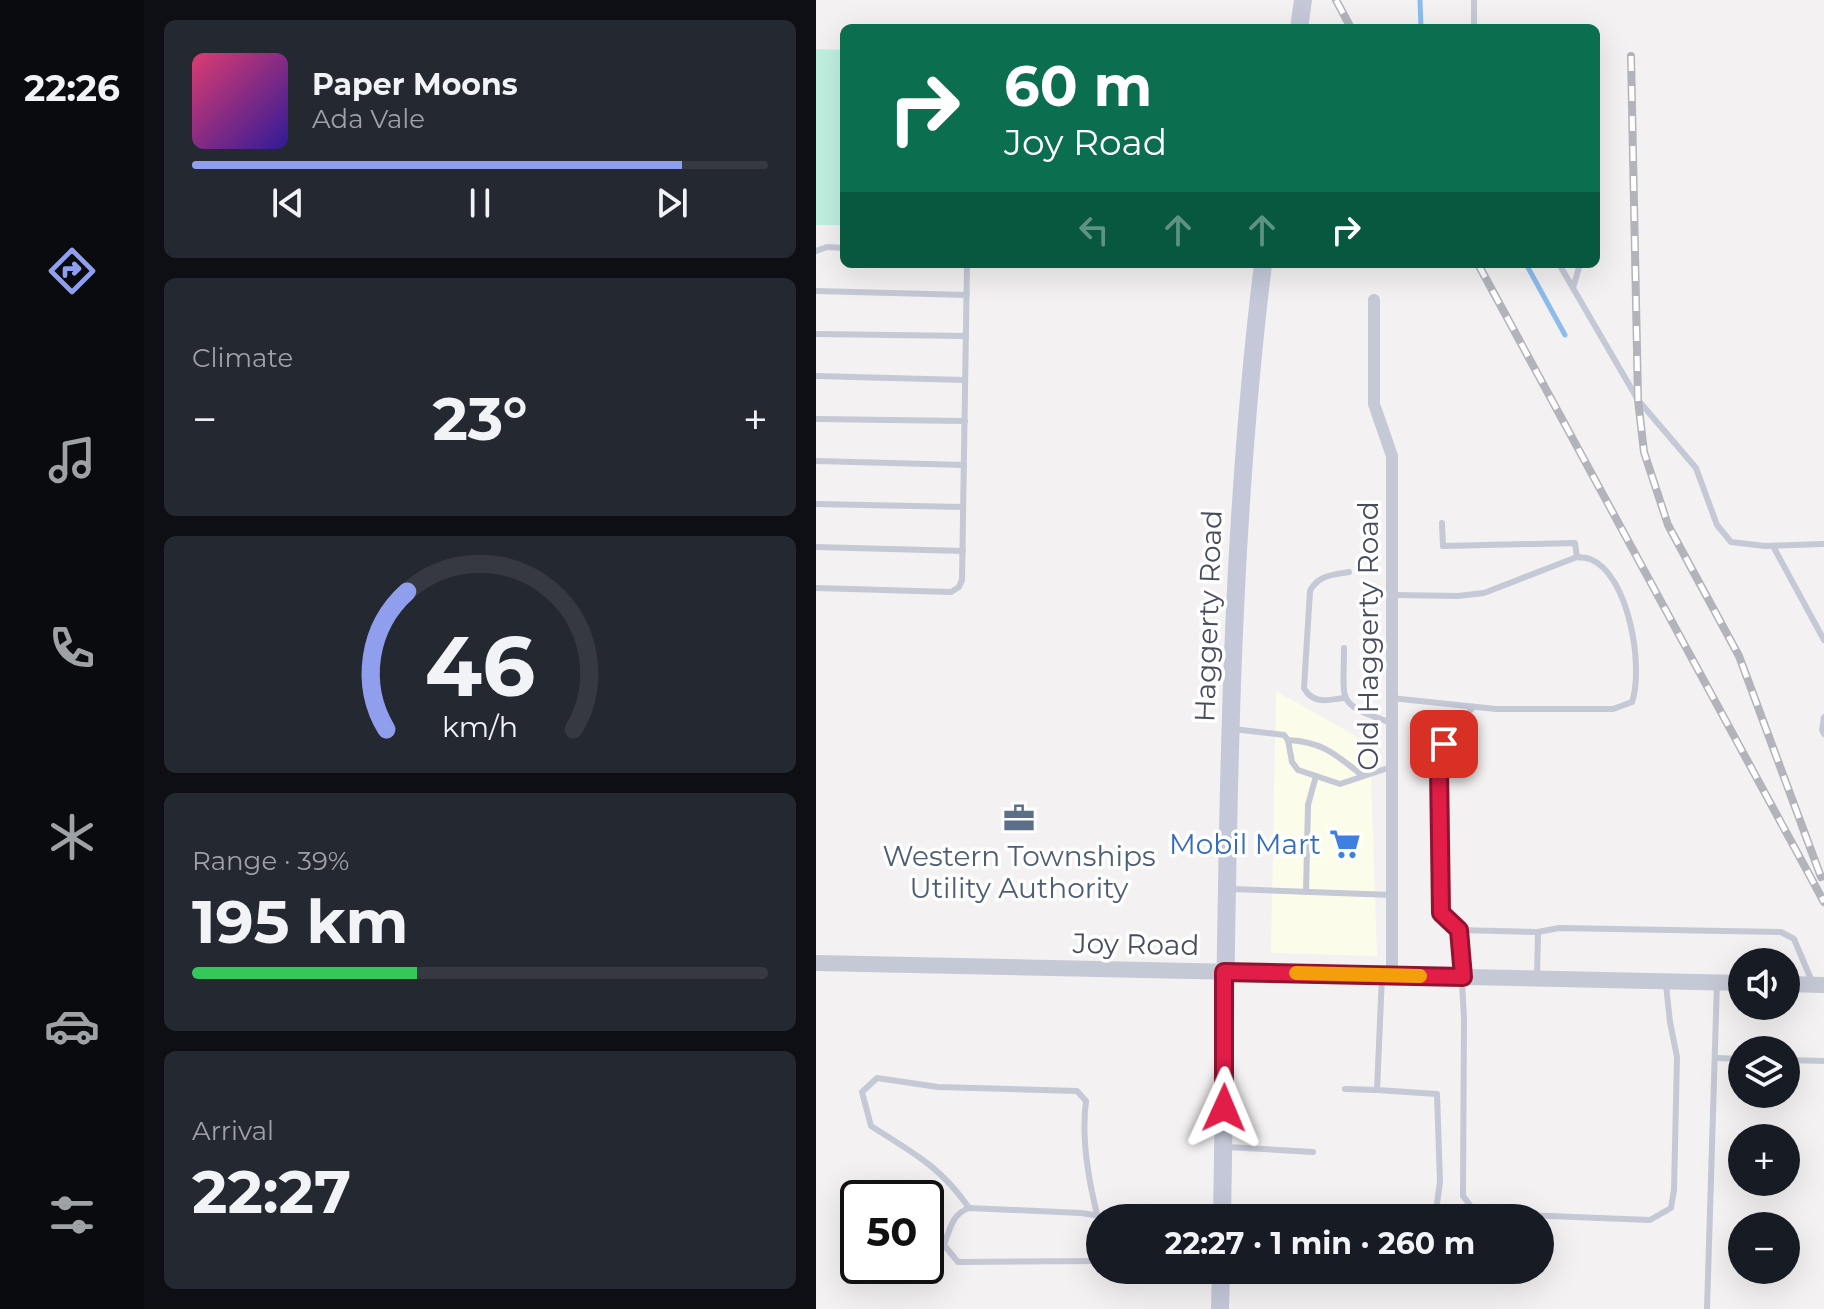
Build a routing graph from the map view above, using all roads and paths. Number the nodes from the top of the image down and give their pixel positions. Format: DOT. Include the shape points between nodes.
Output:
graph roads {
  1 [pos="1303,0"];
  2 [pos="1474,0"];
  3 [pos="1300,24"];
  4 [pos="1474,24"];
  5 [pos="840,248"];
  6 [pos="816,251"];
  7 [pos="967,268"];
  8 [pos="1263,268"];
  9 [pos="1561,268"];
  10 [pos="1579,268"];
  11 [pos="1573,288"];
  12 [pos="816,291"];
  13 [pos="967,295"];
  14 [pos="1374,300"];
  15 [pos="816,334"];
  16 [pos="966,336"];
  17 [pos="816,376"];
  18 [pos="965,380"];
  19 [pos="816,419"];
  20 [pos="965,421"];
  21 [pos="816,461"];
  22 [pos="964,465"];
  23 [pos="816,504"];
  24 [pos="963,507"];
  25 [pos="1442,523"];
  26 [pos="1824,544"];
  27 [pos="1773,546"];
  28 [pos="816,547"];
  29 [pos="963,551"];
  30 [pos="1577,557"];
  31 [pos="1349,572"];
  32 [pos="816,588"];
  33 [pos="1392,595"];
  34 [pos="1824,640"];
  35 [pos="1344,648"];
  36 [pos="1344,698"];
  37 [pos="1391,698"];
  38 [pos="1473,707"];
  39 [pos="1824,717"];
  40 [pos="1391,723"];
  41 [pos="1232,729"];
  42 [pos="1824,734"];
  43 [pos="1288,740"];
  44 [pos="1391,767"];
  45 [pos="1316,776"];
  46 [pos="1363,776"];
  47 [pos="1227,889"];
  48 [pos="1306,892"];
  49 [pos="1392,895"];
  50 [pos="1459,930"];
  51 [pos="1538,932"];
  52 [pos="816,963"];
  53 [pos="1224,972"];
  54 [pos="1387,976"];
  55 [pos="1463,977"];
  56 [pos="1537,978"];
  57 [pos="1666,981"];
  58 [pos="1717,982"];
  59 [pos="1728,982"];
  60 [pos="1819,985"];
  61 [pos="1717,1058"];
  62 [pos="1728,1058"];
  63 [pos="1800,1060"];
  64 [pos="1824,1061"];
  65 [pos="1345,1089"];
  66 [pos="1377,1090"];
  67 [pos="1223,1147"];
  68 [pos="1313,1152"];
  69 [pos="1094,1204"];
  70 [pos="1222,1204"];
  71 [pos="1437,1204"];
  72 [pos="969,1208"];
  73 [pos="1086,1213"];
  74 [pos="1086,1261"];
  75 [pos="1221,1284"];
  76 [pos="1220,1309"];
  77 [pos="1707,1309"];
  1 -- 3 [label="main road"];
  2 -- 4 [label="lane"];
  5 -- 6 [label="lane"];
  7 -- 13 [label="lane"];
  8 -- 41 [label="main road, Haggerty Road" via="1244,436"];
  9 -- 11 [label="lane"];
  10 -- 11 [label="lane"];
  11 -- 27 [label="lane" via="1638,400 1696,468 1717,525 1731,542"];
  12 -- 13 [label="lane"];
  13 -- 16 [label="lane"];
  14 -- 33 [label="street, Old Haggerty Road" via="1374,404 1392,456"];
  15 -- 16 [label="lane"];
  16 -- 18 [label="lane"];
  17 -- 18 [label="lane"];
  18 -- 20 [label="lane"];
  19 -- 20 [label="lane"];
  20 -- 22 [label="lane"];
  21 -- 22 [label="lane"];
  22 -- 24 [label="lane"];
  23 -- 24 [label="lane"];
  24 -- 29 [label="lane"];
  25 -- 30 [label="lane" via="1443,546 1575,543"];
  26 -- 27 [label="lane"];
  27 -- 34 [label="lane"];
  28 -- 29 [label="lane"];
  29 -- 32 [label="lane" via="962,580 951,592"];
  30 -- 33 [label="lane" via="1484,593"];
  30 -- 38 [label="lane" via="1591,559 1609,576 1626,607 1635,643 1637,686 1632,702 1613,709"];
  31 -- 36 [label="lane" via="1322,577 1310,591 1304,688 1319,700"];
  33 -- 37 [label="street, Old Haggerty Road"];
  35 -- 36 [label="lane"];
  36 -- 40 [label="lane" via="1352,708"];
  37 -- 38 [label="lane"];
  37 -- 40 [label="street, Old Haggerty Road"];
  38 -- 50 [label="lane" via="1444,744 1439,767 1441,913"];
  39 -- 42 [label="lane"];
  40 -- 44 [label="street, Old Haggerty Road"];
  41 -- 43 [label="lane" via="1275,733"];
  41 -- 47 [label="main road, Haggerty Road"];
  43 -- 45 [label="lane" via="1298,770"];
  43 -- 46 [label="lane" via="1327,748"];
  44 -- 46 [label="lane"];
  44 -- 49 [label="street, Old Haggerty Road"];
  45 -- 46 [label="lane" via="1340,784"];
  45 -- 48 [label="lane" via="1308,805"];
  47 -- 48 [label="lane"];
  47 -- 53 [label="main road, Haggerty Road"];
  48 -- 49 [label="lane"];
  49 -- 54 [label="street, Old Haggerty Road"];
  50 -- 51 [label="lane"];
  50 -- 55 [label="lane"];
  51 -- 56 [label="lane"];
  51 -- 60 [label="lane" via="1781,932 1794,939"];
  52 -- 53 [label="street, Joy Road"];
  53 -- 54 [label="street, Joy Road"];
  53 -- 67 [label="main road, Haggerty Road"];
  54 -- 55 [label="street, Joy Road"];
  54 -- 66 [label="lane"];
  55 -- 56 [label="street, Joy Road"];
  55 -- 57 [label="lane" via="1463,1196 1476,1213 1650,1220 1671,1208 1674,1190 1677,1057"];
  56 -- 57 [label="street, Joy Road"];
  57 -- 58 [label="street, Joy Road"];
  58 -- 59 [label="street, Joy Road"];
  58 -- 61 [label="lane"];
  61 -- 62 [label="lane"];
  61 -- 77 [label="lane"];
  63 -- 64 [label="lane"];
  65 -- 66 [label="lane"];
  66 -- 71 [label="lane" via="1437,1094"];
  67 -- 68 [label="lane"];
  67 -- 70 [label="main road, Haggerty Road"];
  69 -- 72 [label="lane" via="1087,1175 1086,1101 1077,1091 938,1087 877,1078 862,1092 871,1126 930,1164"];
  72 -- 73 [label="lane"];
  72 -- 74 [label="lane" via="954,1218 944,1245 958,1262"];
  75 -- 76 [label="main road"];
}
